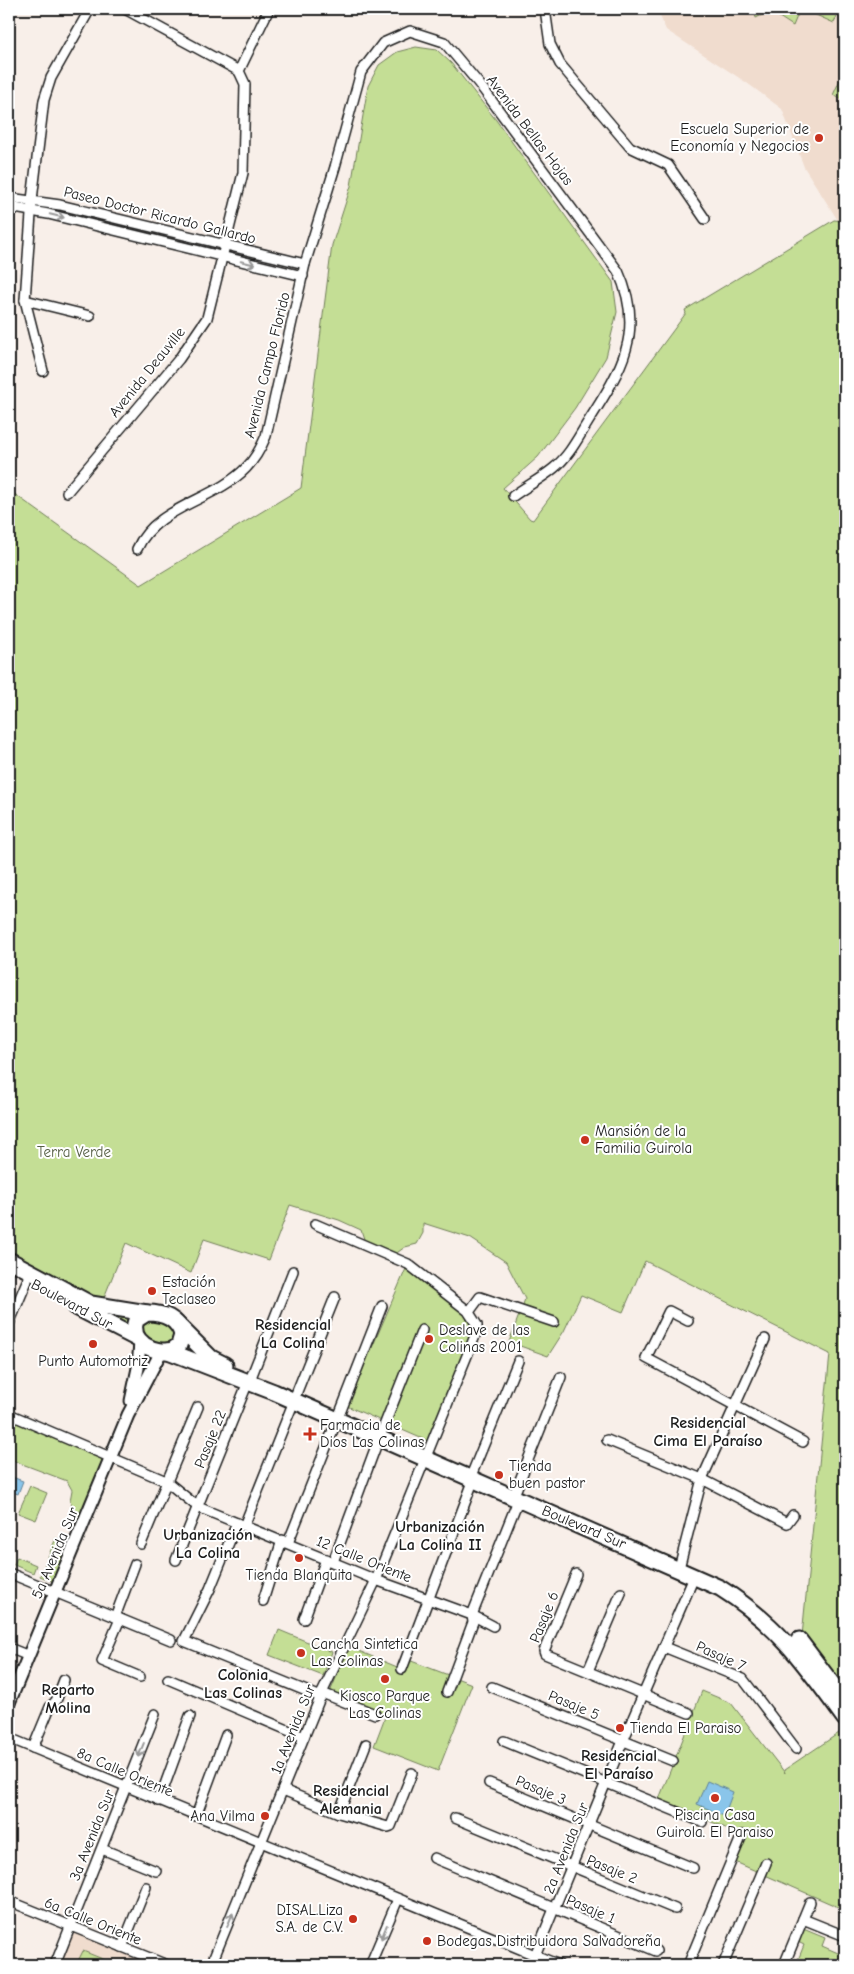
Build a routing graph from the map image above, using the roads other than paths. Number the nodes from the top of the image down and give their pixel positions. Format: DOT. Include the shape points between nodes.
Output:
graph roads {
  1 [pos="90,9"];
  2 [pos="125,9"];
  3 [pos="269,9"];
  4 [pos="545,9"];
  5 [pos="239,71"];
  6 [pos="9,198"];
  7 [pos="32,200"];
  8 [pos="9,207"];
  9 [pos="31,210"];
  10 [pos="704,220"];
  11 [pos="225,245"];
  12 [pos="222,257"];
  13 [pos="305,264"];
  14 [pos="303,276"];
  15 [pos="25,300"];
  16 [pos="90,316"];
  17 [pos="43,371"];
  18 [pos="67,492"];
  19 [pos="514,496"];
  20 [pos="137,550"];
  21 [pos="315,1224"];
  22 [pos="9,1260"];
  23 [pos="9,1269"];
  24 [pos="293,1271"];
  25 [pos="27,1281"];
  26 [pos="335,1297"];
  27 [pos="382,1306"];
  28 [pos="469,1312"];
  29 [pos="147,1313"];
  30 [pos="688,1321"];
  31 [pos="554,1322"];
  32 [pos="176,1323"];
  33 [pos="9,1324"];
  34 [pos="422,1330"];
  35 [pos="765,1339"];
  36 [pos="138,1340"];
  37 [pos="165,1351"];
  38 [pos="518,1361"];
  39 [pos="561,1378"];
  40 [pos="250,1379"];
  41 [pos="295,1397"];
  42 [pos="734,1405"];
  43 [pos="198,1407"];
  44 [pos="9,1414"];
  45 [pos="128,1415"];
  46 [pos="338,1416"];
  47 [pos="380,1435"];
  48 [pos="607,1440"];
  49 [pos="803,1442"];
  50 [pos="428,1455"];
  51 [pos="111,1456"];
  52 [pos="474,1475"];
  53 [pos="702,1479"];
  54 [pos="166,1481"];
  55 [pos="518,1494"];
  56 [pos="198,1507"];
  57 [pos="793,1515"];
  58 [pos="241,1525"];
  59 [pos="285,1542"];
  60 [pos="142,1544"];
  61 [pos="176,1560"];
  62 [pos="330,1561"];
  63 [pos="680,1563"];
  64 [pos="135,1564"];
  65 [pos="9,1573"];
  66 [pos="576,1574"];
  67 [pos="694,1574"];
  68 [pos="376,1580"];
  69 [pos="55,1592"];
  70 [pos="621,1593"];
  71 [pos="430,1600"];
  72 [pos="263,1601"];
  73 [pos="472,1615"];
  74 [pos="117,1618"];
  75 [pos="304,1619"];
  76 [pos="493,1626"];
  77 [pos="171,1640"];
  78 [pos="664,1647"];
  79 [pos="9,1648"];
  80 [pos="29,1656"];
  81 [pos="402,1669"];
  82 [pos="588,1671"];
  83 [pos="140,1677"];
  84 [pos="168,1679"];
  85 [pos="64,1680"];
  86 [pos="492,1687"];
  87 [pos="447,1692"];
  88 [pos="322,1695"];
  89 [pos="644,1695"];
  90 [pos="845,1701"];
  91 [pos="9,1703"];
  92 [pos="690,1712"];
  93 [pos="155,1714"];
  94 [pos="375,1714"];
  95 [pos="190,1716"];
  96 [pos="845,1719"];
  97 [pos="226,1735"];
  98 [pos="304,1737"];
  99 [pos="9,1738"];
  100 [pos="623,1741"];
  101 [pos="504,1742"];
  102 [pos="366,1744"];
  103 [pos="33,1748"];
  104 [pos="796,1749"];
  105 [pos="673,1761"];
  106 [pos="412,1773"];
  107 [pos="489,1783"];
  108 [pos="607,1783"];
  109 [pos="126,1787"];
  110 [pos="283,1790"];
  111 [pos="159,1801"];
  112 [pos="339,1813"];
  113 [pos="196,1816"];
  114 [pos="455,1818"];
  115 [pos="702,1822"];
  116 [pos="590,1826"];
  117 [pos="742,1835"];
  118 [pos="262,1843"];
  119 [pos="102,1849"];
  120 [pos="434,1858"];
  121 [pos="766,1863"];
  122 [pos="573,1868"];
  123 [pos="693,1868"];
  124 [pos="156,1871"];
  125 [pos="146,1887"];
  126 [pos="398,1899"];
  127 [pos="9,1901"];
  128 [pos="810,1902"];
  129 [pos="556,1909"];
  130 [pos="675,1909"];
  131 [pos="803,1919"];
  132 [pos="70,1926"];
  133 [pos="845,1936"];
  134 [pos="122,1947"];
  135 [pos="656,1951"];
  136 [pos="536,1956"];
  137 [pos="55,1965"];
  138 [pos="167,1965"];
  139 [pos="212,1965"];
  140 [pos="370,1965"];
  141 [pos="531,1965"];
  142 [pos="559,1965"];
  143 [pos="688,1965"];
  144 [pos="723,1965"];
  145 [pos="784,1965"];
  1 -- 7 [label="street" via="51,78 44,100"];
  2 -- 5 [label="street"];
  3 -- 5 [label="street"];
  4 -- 10 [label="street" via="550,44 560,64 630,147 668,165"];
  5 -- 11 [label="street, Avenida Deauville" via="245,84 243,173"];
  6 -- 7 [label="street, Paseo Doctor Ricardo Gallardo"];
  7 -- 9 [label="street"];
  7 -- 11 [label="street, Paseo Doctor Ricardo Gallardo"];
  8 -- 9 [label="street, Paseo Doctor Ricardo Gallardo"];
  9 -- 12 [label="street, Paseo Doctor Ricardo Gallardo, one-way"];
  9 -- 15 [label="street"];
  11 -- 12 [label="street, Avenida Deauville"];
  11 -- 13 [label="street, Paseo Doctor Ricardo Gallardo"];
  12 -- 14 [label="street, Paseo Doctor Ricardo Gallardo, one-way"];
  12 -- 18 [label="street, Avenida Deauville" via="207,318 194,338"];
  13 -- 14 [label="street, Avenida Bellas Hojas"];
  13 -- 19 [label="street, Avenida Bellas Hojas" via="360,72 383,43 410,31 444,42 480,85 618,270 628,292 630,332 615,379 572,448 555,467"];
  14 -- 20 [label="street, Avenida Campo Florido" via="266,436 258,454 245,469 218,488 155,523 142,537"];
  15 -- 16 [label="street"];
  15 -- 17 [label="street"];
  21 -- 28 [label="street" via="404,1261"];
  22 -- 29 [label="highway, Boulevard Sur" via="91,1304"];
  23 -- 25 [label="highway, Boulevard Sur"];
  24 -- 40 [label="street, Pasaje 22"];
  25 -- 33 [label="street"];
  25 -- 36 [label="highway, Boulevard Sur"];
  26 -- 41 [label="street"];
  27 -- 46 [label="street"];
  28 -- 31 [label="street" via="480,1297"];
  28 -- 50 [label="street, 1a Avenida Sur" via="477,1331"];
  29 -- 32 [label="highway" via="162,1314"];
  29 -- 36 [label="highway" via="136,1320 134,1330"];
  30 -- 42 [label="street" via="669,1311 646,1358"];
  32 -- 37 [label="highway" via="181,1340 173,1350"];
  32 -- 40 [label="highway, Boulevard Sur" via="214,1360"];
  34 -- 47 [label="street"];
  35 -- 42 [label="street"];
  36 -- 37 [label="highway" via="153,1349"];
  36 -- 45 [label="street, 5a Avenida Sur" via="138,1368"];
  37 -- 40 [label="highway, Boulevard Sur"];
  37 -- 45 [label="street, 5a Avenida Sur"];
  38 -- 52 [label="street"];
  39 -- 55 [label="street"];
  40 -- 41 [label="highway, Boulevard Sur"];
  40 -- 56 [label="street, Pasaje 22"];
  41 -- 46 [label="highway, Boulevard Sur"];
  41 -- 58 [label="street"];
  42 -- 49 [label="street"];
  42 -- 53 [label="street"];
  43 -- 54 [label="street"];
  44 -- 51 [label="street, 12 Calle Oriente"];
  45 -- 51 [label="street, 5a Avenida Sur"];
  46 -- 47 [label="highway, Boulevard Sur"];
  46 -- 59 [label="street"];
  47 -- 50 [label="highway, Boulevard Sur"];
  47 -- 62 [label="street"];
  48 -- 53 [label="street"];
  50 -- 52 [label="highway, Boulevard Sur"];
  50 -- 68 [label="street, 1a Avenida Sur"];
  51 -- 54 [label="street, 12 Calle Oriente"];
  51 -- 69 [label="street, 5a Avenida Sur"];
  52 -- 55 [label="highway, Boulevard Sur"];
  52 -- 71 [label="street"];
  53 -- 57 [label="street" via="787,1523"];
  53 -- 63 [label="street"];
  54 -- 56 [label="street, 12 Calle Oriente"];
  54 -- 60 [label="street"];
  55 -- 63 [label="highway, Boulevard Sur"];
  55 -- 73 [label="street"];
  56 -- 58 [label="street, 12 Calle Oriente"];
  56 -- 61 [label="street"];
  58 -- 59 [label="street, 12 Calle Oriente"];
  58 -- 88 [label="street" via="184,1641"];
  59 -- 62 [label="street, 12 Calle Oriente"];
  59 -- 72 [label="street"];
  62 -- 68 [label="street, 12 Calle Oriente"];
  62 -- 75 [label="street"];
  63 -- 67 [label="highway, Boulevard Sur"];
  63 -- 90 [label="highway, Boulevard Sur" via="722,1578 765,1607 802,1643"];
  64 -- 74 [label="street"];
  65 -- 69 [label="street"];
  66 -- 82 [label="street, Pasaje 6" via="544,1653"];
  67 -- 78 [label="street, 2a Avenida Sur"];
  67 -- 96 [label="highway, Boulevard Sur" via="736,1597 774,1628 800,1656"];
  68 -- 71 [label="street, 12 Calle Oriente"];
  68 -- 88 [label="street, 1a Avenida Sur"];
  69 -- 74 [label="street"];
  69 -- 80 [label="street, 5a Avenida Sur"];
  70 -- 82 [label="street"];
  71 -- 73 [label="street, 12 Calle Oriente"];
  71 -- 81 [label="street"];
  73 -- 76 [label="street, 12 Calle Oriente"];
  73 -- 87 [label="street" via="473,1622"];
  74 -- 77 [label="street"];
  74 -- 83 [label="street" via="102,1661"];
  78 -- 89 [label="street, 2a Avenida Sur"];
  78 -- 104 [label="street, Pasaje 7" via="743,1678"];
  79 -- 80 [label="street"];
  80 -- 91 [label="street, 5a Avenida Sur"];
  82 -- 89 [label="street, Pasaje 6"];
  84 -- 98 [label="street"];
  85 -- 103 [label="street"];
  86 -- 100 [label="street, Pasaje 5"];
  88 -- 94 [label="street"];
  88 -- 98 [label="street, 1a Avenida Sur"];
  89 -- 92 [label="street, Pasaje 6"];
  89 -- 100 [label="street, 2a Avenida Sur"];
  93 -- 109 [label="street, 3a Avenida Sur, one-way"];
  95 -- 111 [label="street"];
  97 -- 113 [label="street"];
  98 -- 110 [label="street, 1a Avenida Sur"];
  99 -- 103 [label="street, 8a Calle Oriente"];
  100 -- 105 [label="street, Pasaje 5"];
  100 -- 108 [label="street, 2a Avenida Sur"];
  101 -- 108 [label="street"];
  102 -- 112 [label="street"];
  103 -- 109 [label="street, 8a Calle Oriente"];
  106 -- 112 [label="street" via="391,1826 384,1827"];
  107 -- 116 [label="street, Pasaje 3"];
  108 -- 115 [label="street"];
  108 -- 116 [label="street, 2a Avenida Sur"];
  109 -- 111 [label="street, 8a Calle Oriente"];
  109 -- 119 [label="street, 3a Avenida Sur"];
  110 -- 112 [label="street"];
  110 -- 118 [label="street, 1a Avenida Sur"];
  111 -- 113 [label="street, 8a Calle Oriente"];
  113 -- 118 [label="street, 8a Calle Oriente"];
  114 -- 122 [label="street, Pasaje 2"];
  116 -- 122 [label="street, 2a Avenida Sur"];
  116 -- 123 [label="street, Pasaje 3"];
  117 -- 143 [label="street"];
  118 -- 126 [label="street, 8a Calle Oriente"];
  139 -- 118 [label="street, 1a Avenida Sur, one-way"];
  119 -- 124 [label="street"];
  119 -- 132 [label="street, 3a Avenida Sur"];
  120 -- 129 [label="street, Pasaje 1"];
  121 -- 144 [label="street"];
  122 -- 129 [label="street, 2a Avenida Sur"];
  122 -- 130 [label="street, Pasaje 2"];
  125 -- 134 [label="street"];
  126 -- 136 [label="street, 8a Calle Oriente"];
  126 -- 140 [label="street, one-way"];
  127 -- 132 [label="street, 6a Calle Oriente"];
  128 -- 131 [label="street"];
  129 -- 135 [label="street, Pasaje 1"];
  129 -- 136 [label="street, 2a Avenida Sur"];
  131 -- 133 [label="street"];
  131 -- 145 [label="street"];
  132 -- 134 [label="street, 6a Calle Oriente"];
  132 -- 137 [label="street, 3a Avenida Sur"];
  134 -- 138 [label="street, 6a Calle Oriente"];
  136 -- 141 [label="street, 2a Avenida Sur"];
  136 -- 142 [label="street, 8a Calle Oriente"];
}
